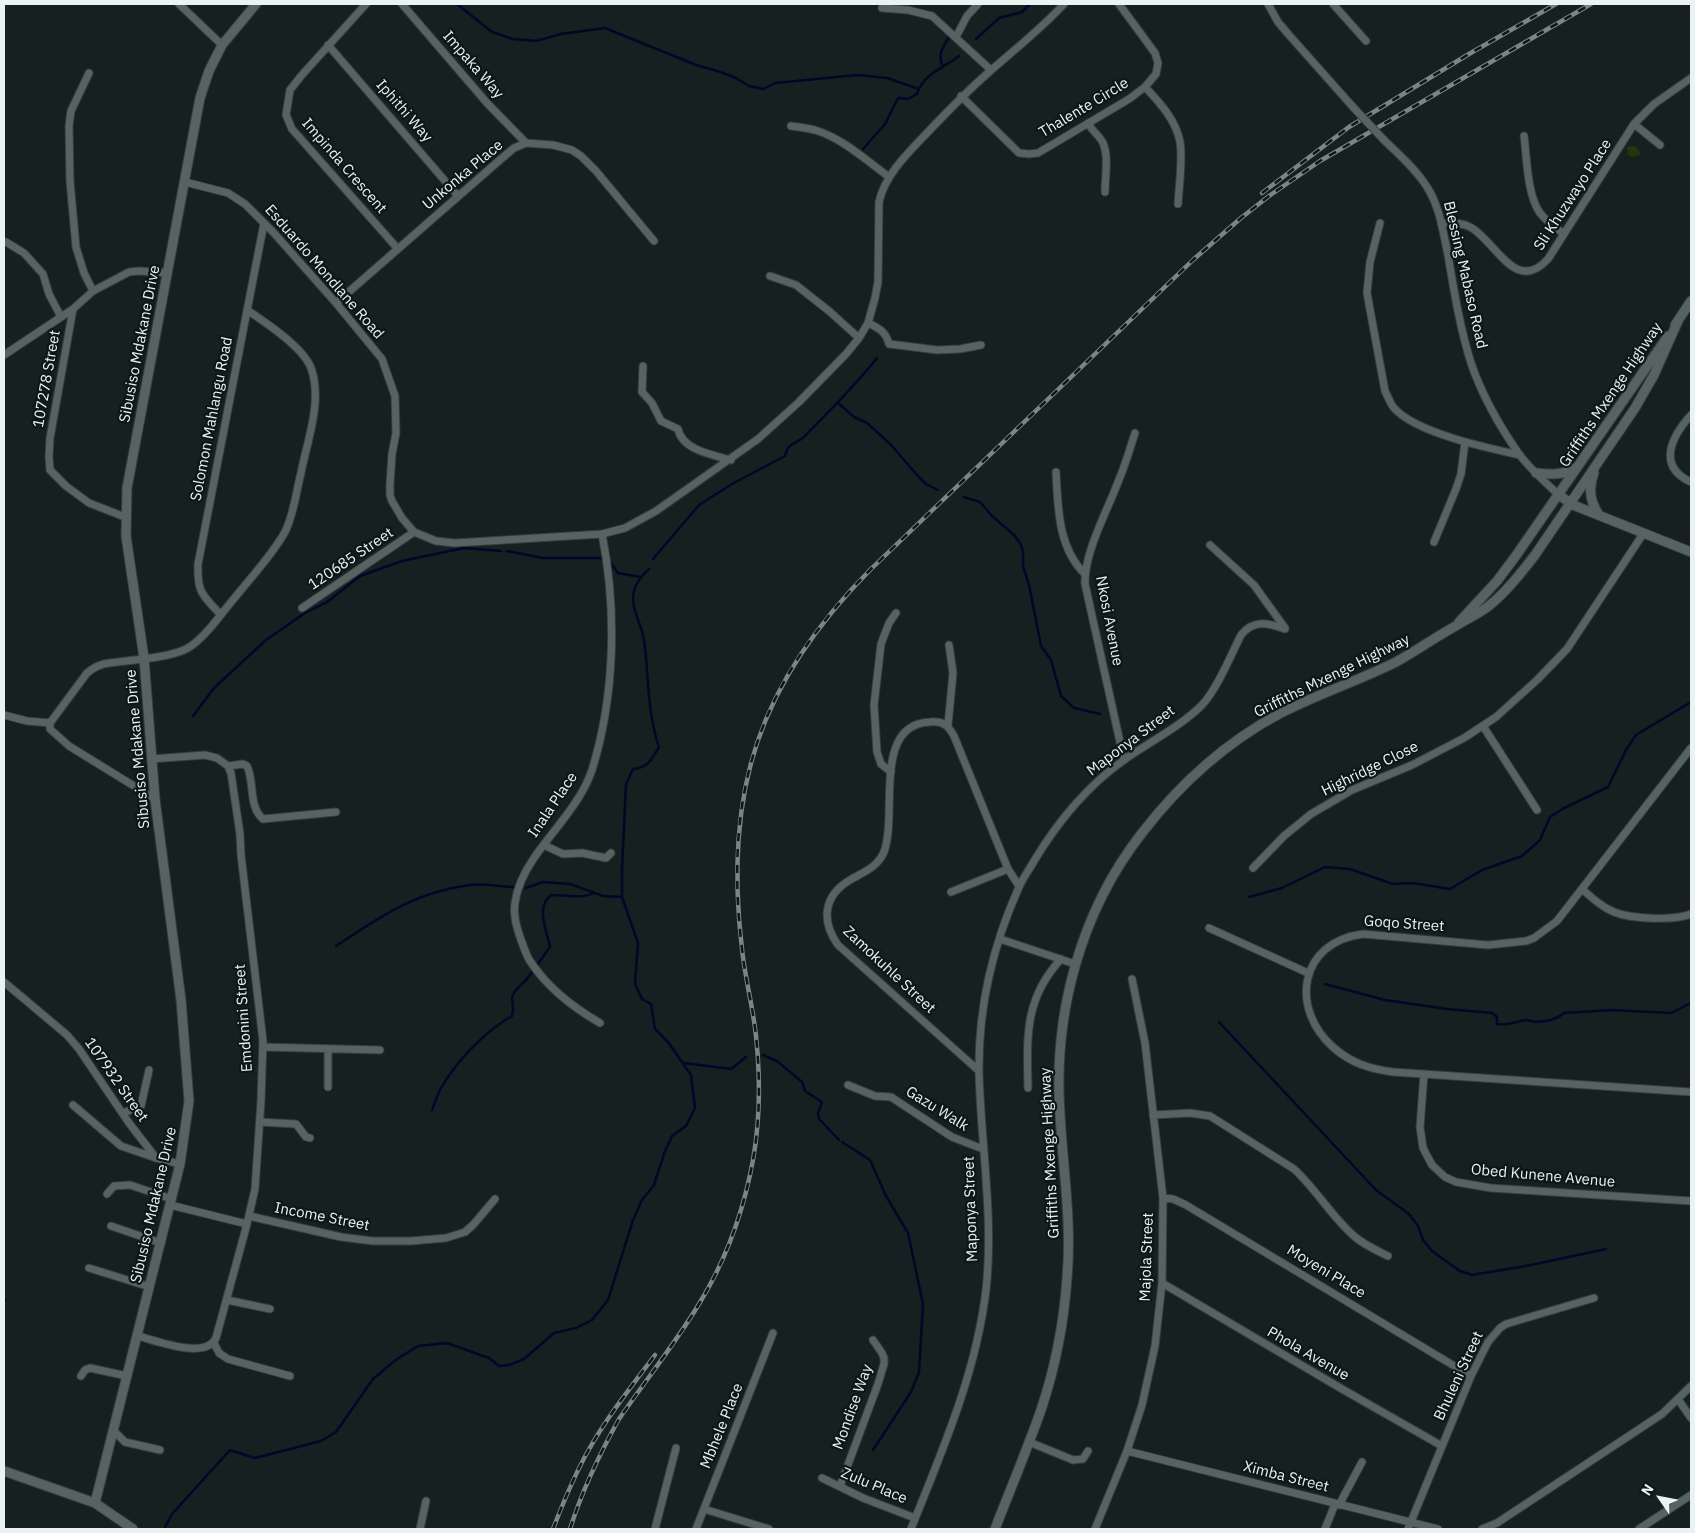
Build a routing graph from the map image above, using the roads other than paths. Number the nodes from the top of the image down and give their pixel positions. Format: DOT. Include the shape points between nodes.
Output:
graph roads {
  1 [pos="179,4"];
  2 [pos="256,4"];
  3 [pos="366,4"];
  4 [pos="402,4"];
  5 [pos="978,4"];
  6 [pos="1064,4"];
  7 [pos="1119,4"];
  8 [pos="1268,4"];
  9 [pos="1333,4"];
  10 [pos="882,8"];
  11 [pos="956,37"];
  12 [pos="1366,41"];
  13 [pos="222,44"];
  14 [pos="328,45"];
  15 [pos="991,70"];
  16 [pos="89,73"];
  17 [pos="1691,78"];
  18 [pos="1145,87"];
  19 [pos="961,96"];
  20 [pos="1088,123"];
  21 [pos="1634,124"];
  22 [pos="791,126"];
  23 [pos="1524,136"];
  24 [pos="526,143"];
  25 [pos="1660,145"];
  26 [pos="889,177"];
  27 [pos="185,182"];
  28 [pos="1105,192"];
  29 [pos="458,196"];
  30 [pos="1178,204"];
  31 [pos="264,223"];
  32 [pos="1380,223"];
  33 [pos="1441,223"];
  34 [pos="1564,234"];
  35 [pos="6,242"];
  36 [pos="654,242"];
  37 [pos="398,249"];
  38 [pos="168,273"];
  39 [pos="770,276"];
  40 [pos="93,291"];
  41 [pos="1691,301"];
  42 [pos="336,303"];
  43 [pos="73,309"];
  44 [pos="247,310"];
  45 [pos="61,317"];
  46 [pos="1678,321"];
  47 [pos="868,323"];
  48 [pos="859,338"];
  49 [pos="981,345"];
  50 [pos="4,355"];
  51 [pos="643,366"];
  52 [pos="1691,414"];
  53 [pos="1135,433"];
  54 [pos="1465,442"];
  55 [pos="1520,455"];
  56 [pos="1601,457"];
  57 [pos="730,460"];
  58 [pos="1579,466"];
  59 [pos="1056,472"];
  60 [pos="1536,473"];
  61 [pos="1691,482"];
  62 [pos="1559,495"];
  63 [pos="1570,503"];
  64 [pos="1599,516"];
  65 [pos="125,517"];
  66 [pos="414,532"];
  67 [pos="602,534"];
  68 [pos="1643,534"];
  69 [pos="1434,542"];
  70 [pos="1210,545"];
  71 [pos="1691,552"];
  72 [pos="1085,574"];
  73 [pos="302,608"];
  74 [pos="896,614"];
  75 [pos="221,615"];
  76 [pos="1456,625"];
  77 [pos="949,645"];
  78 [pos="142,658"];
  79 [pos="4,715"];
  80 [pos="50,723"];
  81 [pos="948,725"];
  82 [pos="1483,726"];
  83 [pos="1691,748"];
  84 [pos="152,759"];
  85 [pos="1124,760"];
  86 [pos="228,766"];
  87 [pos="891,772"];
  88 [pos="155,799"];
  89 [pos="1537,810"];
  90 [pos="336,812"];
  91 [pos="544,845"];
  92 [pos="611,853"];
  93 [pos="1253,868"];
  94 [pos="1008,869"];
  95 [pos="1019,886"];
  96 [pos="1582,889"];
  97 [pos="951,892"];
  98 [pos="1691,914"];
  99 [pos="1209,928"];
  100 [pos="1000,939"];
  101 [pos="1061,959"];
  102 [pos="1075,964"];
  103 [pos="1308,973"];
  104 [pos="1132,979"];
  105 [pos="4,982"];
  106 [pos="600,1024"];
  107 [pos="263,1047"];
  108 [pos="328,1050"];
  109 [pos="380,1050"];
  110 [pos="149,1070"];
  111 [pos="979,1071"];
  112 [pos="1424,1074"];
  113 [pos="848,1085"];
  114 [pos="328,1087"];
  115 [pos="1028,1088"];
  116 [pos="1691,1092"];
  117 [pos="73,1105"];
  118 [pos="123,1113"];
  119 [pos="1154,1115"];
  120 [pos="260,1122"];
  121 [pos="310,1138"];
  122 [pos="983,1149"];
  123 [pos="156,1158"];
  124 [pos="180,1164"];
  125 [pos="106,1194"];
  126 [pos="1163,1198"];
  127 [pos="495,1199"];
  128 [pos="1691,1201"];
  129 [pos="171,1202"];
  130 [pos="249,1216"];
  131 [pos="247,1224"];
  132 [pos="111,1226"];
  133 [pos="161,1243"];
  134 [pos="1388,1256"];
  135 [pos="89,1268"];
  136 [pos="1162,1283"];
  137 [pos="150,1287"];
  138 [pos="1594,1298"];
  139 [pos="227,1300"];
  140 [pos="270,1308"];
  141 [pos="773,1333"];
  142 [pos="138,1336"];
  143 [pos="873,1340"];
  144 [pos="214,1343"];
  145 [pos="81,1376"];
  146 [pos="127,1376"];
  147 [pos="290,1376"];
  148 [pos="1471,1376"];
  149 [pos="1691,1386"];
  150 [pos="1678,1400"];
  151 [pos="1691,1418"];
  152 [pos="114,1430"];
  153 [pos="1029,1442"];
  154 [pos="1442,1446"];
  155 [pos="676,1448"];
  156 [pos="160,1450"];
  157 [pos="1088,1450"];
  158 [pos="1127,1451"];
  159 [pos="1362,1462"];
  160 [pos="4,1471"];
  161 [pos="822,1478"];
  162 [pos="840,1486"];
  163 [pos="1691,1495"];
  164 [pos="426,1500"];
  165 [pos="95,1504"];
  166 [pos="1337,1504"];
  167 [pos="704,1509"];
  168 [pos="915,1518"];
  169 [pos="1410,1526"];
  170 [pos="133,1529"];
  171 [pos="420,1529"];
  172 [pos="655,1529"];
  173 [pos="696,1529"];
  174 [pos="768,1529"];
  175 [pos="911,1529"];
  176 [pos="994,1529"];
  177 [pos="1097,1529"];
  178 [pos="1326,1529"];
  179 [pos="1438,1529"];
  180 [pos="1482,1529"];
  181 [pos="1639,1529"];
  1 -- 13 [label="street"];
  2 -- 13 [label="street, Sibusiso Mdakane Drive"];
  3 -- 14 [label="street, Impinda Crescent"];
  4 -- 24 [label="street, Impaka Way"];
  5 -- 11 [label="street" via="966,16"];
  6 -- 15 [label="street"];
  7 -- 18 [label="street, Thalente Circle" via="1158,63 1156,74"];
  8 -- 33 [label="street, Blessing Mabaso Road, bridge" via="1289,35 1428,187"];
  9 -- 12 [label="street"];
  10 -- 11 [label="street" via="932,16"];
  11 -- 15 [label="street"];
  13 -- 27 [label="street, Sibusiso Mdakane Drive" via="200,98"];
  14 -- 29 [label="street, Iphithi Way"];
  14 -- 37 [label="street, Impinda Crescent" via="290,90 286,115 292,129"];
  15 -- 19 [label="street"];
  16 -- 40 [label="street" via="71,111 69,163 76,247"];
  17 -- 21 [label="street, Sli Khuzwayo Place" via="1654,104"];
  18 -- 20 [label="street, Thalente Circle"];
  18 -- 30 [label="street" via="1166,110 1176,128 1180,143"];
  19 -- 20 [label="street, Thalente Circle" via="1019,153 1038,153"];
  19 -- 26 [label="street"];
  20 -- 28 [label="street" via="1103,142 1106,154"];
  21 -- 25 [label="street"];
  21 -- 34 [label="street, Sli Khuzwayo Place"];
  22 -- 26 [label="street" via="814,129 834,138"];
  23 -- 34 [label="street" via="1534,201 1549,223"];
  24 -- 29 [label="street, Unkonka Place" via="514,148"];
  24 -- 36 [label="street, Unkonka Place" via="564,147 581,156"];
  26 -- 47 [label="street" via="879,202 878,282"];
  27 -- 31 [label="street, Esduardo Mondlane Road" via="228,193"];
  27 -- 38 [label="street, Sibusiso Mdakane Drive"];
  29 -- 37 [label="street, Unkonka Place"];
  31 -- 42 [label="street, Esduardo Mondlane Road"];
  31 -- 44 [label="street, Solomon Mahlangu Road"];
  32 -- 54 [label="street" via="1370,262 1367,293 1385,391 1402,415"];
  33 -- 34 [label="street, Sli Khuzwayo Place" via="1472,228 1505,261 1528,272 1542,266"];
  33 -- 55 [label="street, Blessing Mabaso Road" via="1460,323 1472,365 1494,412"];
  35 -- 45 [label="street" via="24,253 43,274"];
  37 -- 42 [label="street, Unkonka Place"];
  38 -- 40 [label="street" via="129,272"];
  38 -- 65 [label="street, Sibusiso Mdakane Drive" via="127,488"];
  39 -- 48 [label="street" via="796,285"];
  40 -- 43 [label="street"];
  41 -- 46 [label="street, Griffiths Mxenge Highway"];
  42 -- 66 [label="street, Esduardo Mondlane Road" via="382,360 389,377 395,396 396,422 390,495"];
  43 -- 45 [label="street"];
  43 -- 65 [label="street, 107278 Street" via="50,438 50,470 89,503"];
  44 -- 75 [label="street, Solomon Mahlangu Road" via="198,564 198,586"];
  44 -- 75 [label="street" via="288,341 308,362 314,386 314,404 289,523 272,552"];
  45 -- 50 [label="street"];
  46 -- 56 [label="street, Griffiths Mxenge Highway" via="1654,375"];
  46 -- 58 [label="street, Griffiths Mxenge Highway"];
  47 -- 48 [label="street"];
  47 -- 49 [label="street" via="887,335 889,344 937,350"];
  48 -- 57 [label="street" via="799,402"];
  51 -- 57 [label="street" via="642,392 661,421 678,429 680,436 691,446"];
  52 -- 61 [label="street" via="1678,431 1670,452 1674,470"];
  53 -- 72 [label="street, Nkosi Avenue" via="1095,538"];
  54 -- 55 [label="street"];
  54 -- 69 [label="street" via="1461,474"];
  55 -- 60 [label="street, Blessing Mabaso Road"];
  56 -- 63 [label="street, Griffiths Mxenge Highway"];
  56 -- 64 [label="street" via="1592,476 1590,492"];
  57 -- 67 [label="street" via="656,511 625,528"];
  58 -- 60 [label="street" via="1560,474"];
  58 -- 62 [label="street, Griffiths Mxenge Highway"];
  59 -- 72 [label="street" via="1065,546 1072,561"];
  60 -- 62 [label="street, Blessing Mabaso Road"];
  62 -- 63 [label="street"];
  62 -- 76 [label="street, Griffiths Mxenge Highway" via="1497,581"];
  63 -- 64 [label="street"];
  63 -- 76 [label="street, Griffiths Mxenge Highway" via="1508,588 1477,615"];
  64 -- 68 [label="street"];
  65 -- 78 [label="street, Sibusiso Mdakane Drive"];
  66 -- 67 [label="street" via="436,541 455,543"];
  66 -- 73 [label="street, 120685 Street"];
  67 -- 91 [label="street, Inala Place" via="609,570 612,665 604,722 587,781"];
  68 -- 71 [label="street"];
  68 -- 82 [label="street, Highridge Close" via="1567,649"];
  70 -- 85 [label="street, Maponya Street" via="1254,585 1285,629 1268,623 1246,629 1202,704"];
  72 -- 85 [label="street, Nkosi Avenue"];
  74 -- 87 [label="street" via="881,644 874,705 877,752 881,764"];
  75 -- 78 [label="street" via="188,648"];
  76 -- 102 [label="street, Griffiths Mxenge Highway" via="1394,662 1281,714 1207,763 1161,810 1121,863 1096,909"];
  77 -- 81 [label="street" via="953,673"];
  78 -- 80 [label="street" via="99,664 93,668"];
  78 -- 84 [label="street, Sibusiso Mdakane Drive"];
  79 -- 80 [label="street"];
  80 -- 88 [label="street" via="50,729 69,746"];
  81 -- 87 [label="street, Zamokuhle Street" via="928,722 907,728 894,748"];
  81 -- 94 [label="street"];
  82 -- 89 [label="street"];
  82 -- 93 [label="street, Highridge Close" via="1412,765 1352,790 1310,814"];
  83 -- 96 [label="street, Goqo Street"];
  84 -- 86 [label="street" via="205,755 218,758"];
  84 -- 88 [label="street, Sibusiso Mdakane Drive"];
  85 -- 95 [label="street, Maponya Street" via="1106,773 1074,806"];
  86 -- 90 [label="street" via="247,766 254,806 263,819"];
  86 -- 107 [label="street, Emdonini Street" via="240,834"];
  87 -- 111 [label="street, Zamokuhle Street" via="888,836 882,854 868,871 848,881 830,901 826,916 829,930 838,945"];
  88 -- 124 [label="street, Sibusiso Mdakane Drive" via="188,1073 189,1101"];
  91 -- 92 [label="street" via="563,854 582,853 606,858"];
  91 -- 106 [label="street, Inala Place" via="524,874 515,903 518,930 529,959 545,979 563,998"];
  94 -- 95 [label="street"];
  94 -- 97 [label="street"];
  95 -- 100 [label="street, Maponya Street"];
  96 -- 98 [label="street" via="1606,908 1626,916 1676,918"];
  96 -- 103 [label="street, Goqo Street" via="1557,921 1540,935 1526,941 1488,945 1358,934 1332,943"];
  99 -- 103 [label="street"];
  100 -- 101 [label="street"];
  100 -- 111 [label="street, Maponya Street" via="989,972 982,1010"];
  101 -- 102 [label="street"];
  101 -- 115 [label="street" via="1043,981 1032,1004 1027,1046"];
  102 -- 153 [label="street, Griffiths Mxenge Highway" via="1062,1025 1059,1074 1068,1208 1068,1276 1049,1382"];
  103 -- 112 [label="street" via="1310,1013 1334,1048 1361,1066"];
  104 -- 119 [label="street, Majola Street" via="1146,1043"];
  105 -- 118 [label="street, 107932 Street" via="76,1044"];
  107 -- 108 [label="street"];
  107 -- 120 [label="street, Emdonini Street"];
  108 -- 109 [label="street"];
  108 -- 114 [label="street"];
  110 -- 118 [label="street" via="141,1106"];
  111 -- 122 [label="street, Maponya Street"];
  112 -- 116 [label="street"];
  112 -- 128 [label="street, Obed Kunene Avenue" via="1420,1127 1424,1148 1432,1165 1445,1177 1490,1188"];
  113 -- 122 [label="street, Gazu Walk" via="875,1096 891,1097 952,1137"];
  117 -- 123 [label="street" via="121,1146"];
  118 -- 123 [label="street, 107932 Street"];
  119 -- 126 [label="street, Majola Street"];
  119 -- 134 [label="street" via="1201,1114 1225,1125 1294,1169 1354,1236"];
  120 -- 121 [label="street" via="296,1124"];
  120 -- 130 [label="street, Emdonini Street" via="257,1171"];
  122 -- 168 [label="street, Maponya Street" via="989,1230 986,1290 975,1353"];
  123 -- 124 [label="street"];
  124 -- 129 [label="street, Sibusiso Mdakane Drive"];
  125 -- 129 [label="street" via="114,1186 130,1186"];
  126 -- 136 [label="street, Majola Street"];
  126 -- 148 [label="street, Moyeni Place" via="1186,1205"];
  127 -- 130 [label="street, Income Street" via="465,1232 446,1238 411,1241 340,1238"];
  129 -- 131 [label="street"];
  129 -- 133 [label="street, Sibusiso Mdakane Drive"];
  130 -- 131 [label="street, Emdonini Street"];
  131 -- 139 [label="street, Emdonini Street"];
  132 -- 133 [label="street"];
  133 -- 137 [label="street, Sibusiso Mdakane Drive"];
  135 -- 137 [label="street"];
  136 -- 154 [label="street, Phola Avenue"];
  136 -- 158 [label="street, Majola Street" via="1155,1346"];
  137 -- 142 [label="street, Sibusiso Mdakane Drive"];
  138 -- 148 [label="street, Bhuleni Street" via="1506,1324 1488,1342"];
  139 -- 140 [label="street"];
  139 -- 144 [label="street, Emdonini Street"];
  141 -- 167 [label="street, Mbhele Place"];
  142 -- 144 [label="street" via="189,1348 202,1348"];
  142 -- 146 [label="street, Sibusiso Mdakane Drive"];
  143 -- 162 [label="street, Mondise Way" via="882,1353 884,1364"];
  144 -- 147 [label="street" via="228,1360"];
  145 -- 146 [label="street" via="90,1368"];
  146 -- 152 [label="street, Sibusiso Mdakane Drive"];
  148 -- 154 [label="street, Bhuleni Street"];
  149 -- 150 [label="street"];
  150 -- 151 [label="street"];
  150 -- 180 [label="street" via="1652,1422"];
  152 -- 156 [label="street" via="125,1442"];
  152 -- 165 [label="street, Sibusiso Mdakane Drive"];
  153 -- 157 [label="street" via="1073,1460 1083,1460"];
  153 -- 176 [label="street, Griffiths Mxenge Highway"];
  154 -- 169 [label="street, Bhuleni Street"];
  155 -- 172 [label="street"];
  158 -- 166 [label="street, Ximba Street"];
  158 -- 177 [label="street, Majola Street"];
  159 -- 166 [label="street"];
  160 -- 165 [label="street"];
  161 -- 162 [label="street, Zulu Place"];
  162 -- 168 [label="street, Zulu Place"];
  163 -- 181 [label="street"];
  164 -- 171 [label="street"];
  165 -- 170 [label="street"];
  166 -- 169 [label="street, Ximba Street"];
  166 -- 178 [label="street"];
  167 -- 173 [label="street, Mbhele Place"];
  167 -- 174 [label="street"];
  168 -- 175 [label="street, Maponya Street"];
  169 -- 179 [label="street, Ximba Street"];
}
